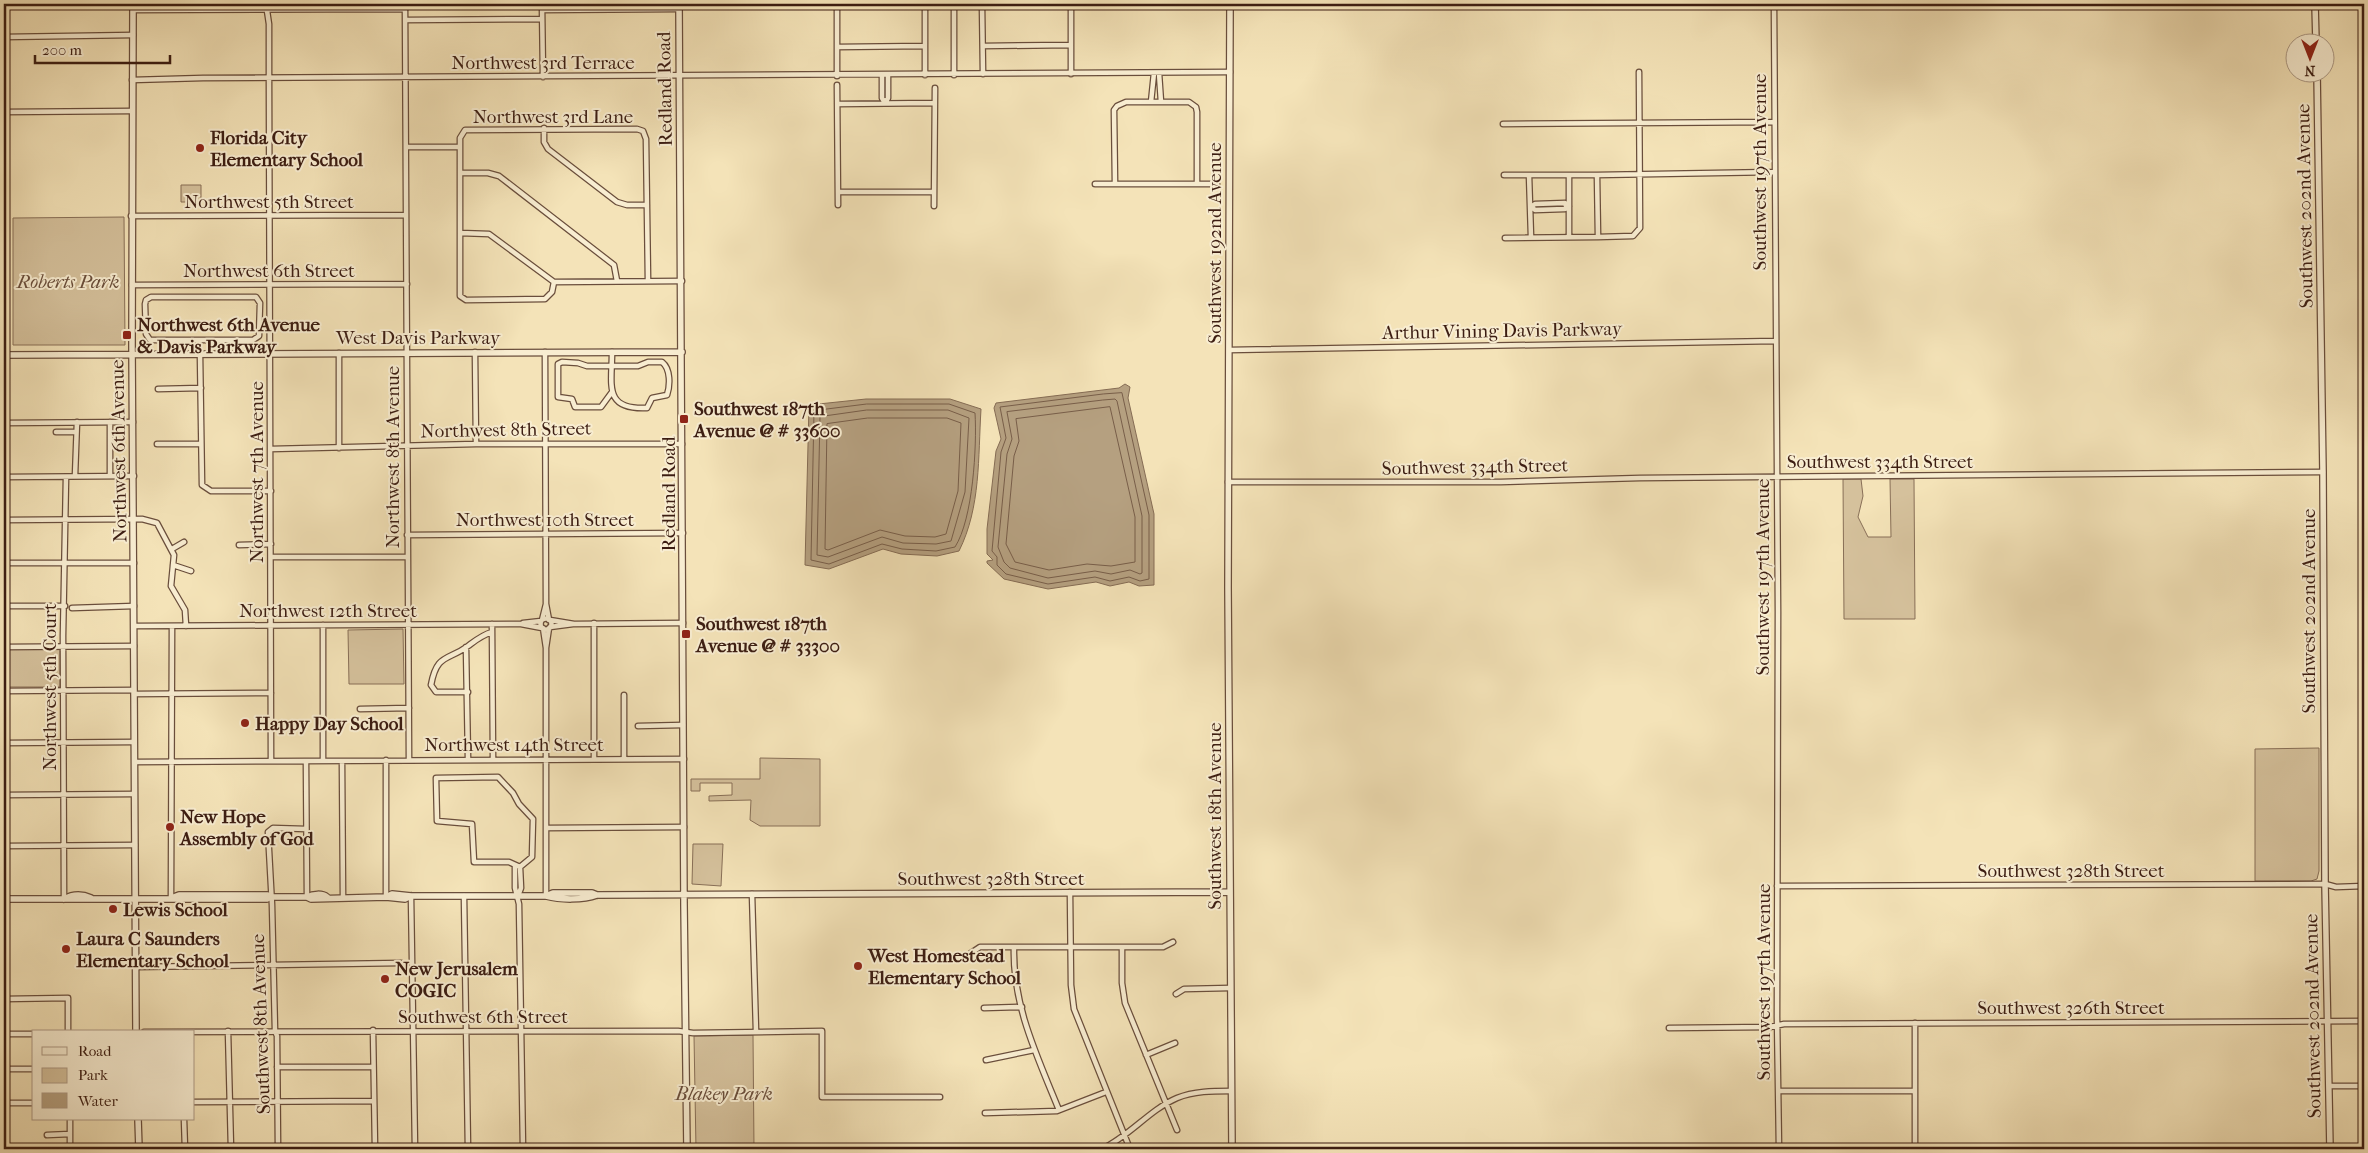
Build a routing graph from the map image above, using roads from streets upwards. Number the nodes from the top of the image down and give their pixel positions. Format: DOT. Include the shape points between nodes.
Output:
graph roads {
  1 [pos="266,4"];
  2 [pos="542,4"];
  3 [pos="954,4"];
  4 [pos="982,4"];
  5 [pos="1071,4"];
  6 [pos="1230,4"];
  7 [pos="1774,4"];
  8 [pos="2315,4"];
  9 [pos="837,5"];
  10 [pos="925,5"];
  11 [pos="679,6"];
  12 [pos="132,7"];
  13 [pos="405,7"];
  14 [pos="267,10"];
  15 [pos="542,10"];
  16 [pos="542,19"];
  17 [pos="406,20"];
  18 [pos="2316,32"];
  19 [pos="133,35"];
  20 [pos="4,37"];
  21 [pos="1071,45"];
  22 [pos="925,46"];
  23 [pos="983,46"];
  24 [pos="837,47"];
  25 [pos="1230,72"];
  26 [pos="1639,72"];
  27 [pos="1156,73"];
  28 [pos="983,74"];
  29 [pos="1071,74"];
  30 [pos="882,75"];
  31 [pos="888,75"];
  32 [pos="926,75"];
  33 [pos="954,75"];
  34 [pos="837,76"];
  35 [pos="542,77"];
  36 [pos="679,77"];
  37 [pos="269,78"];
  38 [pos="406,78"];
  39 [pos="132,80"];
  40 [pos="2317,82"];
  41 [pos="838,86"];
  42 [pos="935,88"];
  43 [pos="1151,90"];
  44 [pos="1161,90"];
  45 [pos="1151,102"];
  46 [pos="1161,102"];
  47 [pos="885,103"];
  48 [pos="934,103"];
  49 [pos="838,104"];
  50 [pos="131,111"];
  51 [pos="4,112"];
  52 [pos="1774,122"];
  53 [pos="1639,123"];
  54 [pos="1503,124"];
  55 [pos="544,128"];
  56 [pos="406,147"];
  57 [pos="459,147"];
  58 [pos="1774,172"];
  59 [pos="460,173"];
  60 [pos="1639,174"];
  61 [pos="1504,175"];
  62 [pos="1529,175"];
  63 [pos="1569,175"];
  64 [pos="1598,175"];
  65 [pos="1095,184"];
  66 [pos="1115,184"];
  67 [pos="1197,184"];
  68 [pos="1217,184"];
  69 [pos="838,192"];
  70 [pos="934,192"];
  71 [pos="647,205"];
  72 [pos="838,206"];
  73 [pos="934,206"];
  74 [pos="1568,206"];
  75 [pos="1531,207"];
  76 [pos="406,215"];
  77 [pos="131,216"];
  78 [pos="270,216"];
  79 [pos="460,232"];
  80 [pos="1569,237"];
  81 [pos="1598,237"];
  82 [pos="1505,238"];
  83 [pos="1531,238"];
  84 [pos="617,281"];
  85 [pos="648,281"];
  86 [pos="682,281"];
  87 [pos="554,282"];
  88 [pos="407,284"];
  89 [pos="132,285"];
  90 [pos="160,285"];
  91 [pos="244,285"];
  92 [pos="270,285"];
  93 [pos="160,297"];
  94 [pos="245,297"];
  95 [pos="173,340"];
  96 [pos="1776,341"];
  97 [pos="4,344"];
  98 [pos="1229,350"];
  99 [pos="475,352"];
  100 [pos="545,352"];
  101 [pos="612,352"];
  102 [pos="682,352"];
  103 [pos="339,353"];
  104 [pos="408,353"];
  105 [pos="132,354"];
  106 [pos="173,354"];
  107 [pos="200,354"];
  108 [pos="270,354"];
  109 [pos="4,355"];
  110 [pos="612,366"];
  111 [pos="201,388"];
  112 [pos="158,389"];
  113 [pos="612,392"];
  114 [pos="4,422"];
  115 [pos="77,422"];
  116 [pos="110,422"];
  117 [pos="133,422"];
  118 [pos="56,432"];
  119 [pos="76,432"];
  120 [pos="545,443"];
  121 [pos="157,444"];
  122 [pos="201,444"];
  123 [pos="476,444"];
  124 [pos="682,444"];
  125 [pos="407,446"];
  126 [pos="339,448"];
  127 [pos="270,449"];
  128 [pos="2323,472"];
  129 [pos="66,476"];
  130 [pos="75,476"];
  131 [pos="110,476"];
  132 [pos="134,476"];
  133 [pos="4,477"];
  134 [pos="1776,477"];
  135 [pos="1228,482"];
  136 [pos="271,490"];
  137 [pos="134,519"];
  138 [pos="4,520"];
  139 [pos="66,520"];
  140 [pos="683,533"];
  141 [pos="545,534"];
  142 [pos="407,535"];
  143 [pos="184,542"];
  144 [pos="271,544"];
  145 [pos="239,545"];
  146 [pos="172,549"];
  147 [pos="271,557"];
  148 [pos="406,557"];
  149 [pos="134,562"];
  150 [pos="4,563"];
  151 [pos="66,563"];
  152 [pos="173,565"];
  153 [pos="191,571"];
  154 [pos="546,604"];
  155 [pos="4,606"];
  156 [pos="64,606"];
  157 [pos="134,606"];
  158 [pos="72,608"];
  159 [pos="542,620"];
  160 [pos="549,620"];
  161 [pos="683,623"];
  162 [pos="408,624"];
  163 [pos="492,624"];
  164 [pos="521,624"];
  165 [pos="574,624"];
  166 [pos="594,624"];
  167 [pos="271,625"];
  168 [pos="323,625"];
  169 [pos="134,626"];
  170 [pos="172,626"];
  171 [pos="186,626"];
  172 [pos="542,628"];
  173 [pos="550,628"];
  174 [pos="492,632"];
  175 [pos="63,646"];
  176 [pos="134,646"];
  177 [pos="4,647"];
  178 [pos="466,647"];
  179 [pos="546,648"];
  180 [pos="64,690"];
  181 [pos="4,691"];
  182 [pos="134,692"];
  183 [pos="468,692"];
  184 [pos="271,693"];
  185 [pos="172,694"];
  186 [pos="624,695"];
  187 [pos="409,708"];
  188 [pos="360,709"];
  189 [pos="684,725"];
  190 [pos="638,726"];
  191 [pos="134,742"];
  192 [pos="4,743"];
  193 [pos="64,743"];
  194 [pos="468,759"];
  195 [pos="493,759"];
  196 [pos="594,759"];
  197 [pos="624,759"];
  198 [pos="684,759"];
  199 [pos="386,760"];
  200 [pos="409,760"];
  201 [pos="546,760"];
  202 [pos="271,761"];
  203 [pos="306,761"];
  204 [pos="323,761"];
  205 [pos="342,761"];
  206 [pos="135,762"];
  207 [pos="171,762"];
  208 [pos="134,794"];
  209 [pos="4,795"];
  210 [pos="64,795"];
  211 [pos="684,827"];
  212 [pos="546,828"];
  213 [pos="306,829"];
  214 [pos="4,846"];
  215 [pos="64,846"];
  216 [pos="135,846"];
  217 [pos="518,867"];
  218 [pos="2324,884"];
  219 [pos="1777,886"];
  220 [pos="2364,886"];
  221 [pos="1070,892"];
  222 [pos="1230,892"];
  223 [pos="752,894"];
  224 [pos="684,895"];
  225 [pos="411,896"];
  226 [pos="464,896"];
  227 [pos="518,896"];
  228 [pos="546,896"];
  229 [pos="271,897"];
  230 [pos="307,897"];
  231 [pos="343,897"];
  232 [pos="386,897"];
  233 [pos="135,898"];
  234 [pos="171,898"];
  235 [pos="4,899"];
  236 [pos="64,899"];
  237 [pos="1173,942"];
  238 [pos="1014,947"];
  239 [pos="1071,947"];
  240 [pos="1122,947"];
  241 [pos="971,953"];
  242 [pos="401,963"];
  243 [pos="273,965"];
  244 [pos="136,967"];
  245 [pos="1230,988"];
  246 [pos="1176,994"];
  247 [pos="4,998"];
  248 [pos="1022,1007"];
  249 [pos="984,1008"];
  250 [pos="2328,1021"];
  251 [pos="2364,1021"];
  252 [pos="1915,1023"];
  253 [pos="1777,1025"];
  254 [pos="1668,1028"];
  255 [pos="68,1030"];
  256 [pos="136,1030"];
  257 [pos="373,1030"];
  258 [pos="413,1030"];
  259 [pos="195,1031"];
  260 [pos="228,1031"];
  261 [pos="274,1031"];
  262 [pos="466,1031"];
  263 [pos="521,1031"];
  264 [pos="756,1031"];
  265 [pos="686,1032"];
  266 [pos="4,1034"];
  267 [pos="32,1034"];
  268 [pos="1175,1043"];
  269 [pos="1034,1050"];
  270 [pos="1146,1055"];
  271 [pos="986,1060"];
  272 [pos="277,1067"];
  273 [pos="373,1067"];
  274 [pos="32,1068"];
  275 [pos="4,1069"];
  276 [pos="2329,1086"];
  277 [pos="2364,1086"];
  278 [pos="1915,1090"];
  279 [pos="1231,1091"];
  280 [pos="1779,1091"];
  281 [pos="1106,1092"];
  282 [pos="940,1097"];
  283 [pos="230,1101"];
  284 [pos="374,1101"];
  285 [pos="195,1102"];
  286 [pos="278,1102"];
  287 [pos="4,1103"];
  288 [pos="32,1103"];
  289 [pos="1166,1104"];
  290 [pos="1059,1110"];
  291 [pos="986,1113"];
  292 [pos="70,1120"];
  293 [pos="138,1120"];
  294 [pos="184,1120"];
  295 [pos="1177,1130"];
  296 [pos="70,1134"];
  297 [pos="47,1135"];
  298 [pos="1125,1136"];
  299 [pos="70,1149"];
  300 [pos="139,1149"];
  301 [pos="185,1149"];
  302 [pos="231,1149"];
  303 [pos="278,1149"];
  304 [pos="375,1149"];
  305 [pos="415,1149"];
  306 [pos="468,1149"];
  307 [pos="523,1149"];
  308 [pos="687,1149"];
  309 [pos="1102,1149"];
  310 [pos="1130,1149"];
  311 [pos="1232,1149"];
  312 [pos="1780,1149"];
  313 [pos="1916,1149"];
  314 [pos="2330,1149"];
  1 -- 14 [label="street, Northwest 7th Avenue"];
  2 -- 15 [label="street"];
  3 -- 33 [label="street"];
  4 -- 5 [label="street"];
  4 -- 23 [label="street"];
  5 -- 21 [label="street"];
  6 -- 25 [label="street, Southwest 192nd Avenue"];
  7 -- 52 [label="street, Southwest 197th Avenue"];
  8 -- 18 [label="street"];
  9 -- 10 [label="street"];
  9 -- 24 [label="street"];
  10 -- 22 [label="street"];
  11 -- 15 [label="street"];
  11 -- 36 [label="street, Redland Road"];
  12 -- 14 [label="street"];
  12 -- 19 [label="street, Northwest 6th Avenue"];
  13 -- 14 [label="street"];
  13 -- 17 [label="street, Northwest 8th Avenue"];
  14 -- 37 [label="street, Northwest 7th Avenue"];
  15 -- 16 [label="street"];
  16 -- 17 [label="street"];
  16 -- 35 [label="street"];
  17 -- 38 [label="street, Northwest 8th Avenue"];
  19 -- 20 [label="street"];
  19 -- 39 [label="street, Northwest 6th Avenue"];
  21 -- 23 [label="street"];
  21 -- 29 [label="street"];
  22 -- 24 [label="street"];
  22 -- 32 [label="street"];
  23 -- 28 [label="street"];
  24 -- 34 [label="street"];
  25 -- 27 [label="street"];
  25 -- 98 [label="street, Southwest 192nd Avenue"];
  26 -- 53 [label="street"];
  27 -- 29 [label="street, Northwest 3rd Terrace"];
  27 -- 43 [label="street"];
  27 -- 44 [label="street"];
  28 -- 29 [label="street, Northwest 3rd Terrace"];
  28 -- 33 [label="street, Northwest 3rd Terrace"];
  30 -- 31 [label="street, Northwest 3rd Terrace"];
  30 -- 34 [label="street, Northwest 3rd Terrace"];
  30 -- 47 [label="street"];
  31 -- 32 [label="street, Northwest 3rd Terrace"];
  31 -- 47 [label="street"];
  32 -- 33 [label="street, Northwest 3rd Terrace"];
  34 -- 36 [label="street, Northwest 3rd Terrace"];
  35 -- 36 [label="street, Northwest 3rd Terrace"];
  35 -- 38 [label="street, Northwest 3rd Terrace"];
  36 -- 86 [label="street, Redland Road"];
  37 -- 38 [label="street, Northwest 3rd Terrace"];
  37 -- 39 [label="street, Northwest 3rd Terrace"];
  37 -- 78 [label="street, Northwest 7th Avenue"];
  38 -- 56 [label="street, Northwest 8th Avenue"];
  39 -- 50 [label="street, Northwest 6th Avenue"];
  40 -- 128 [label="street, Southwest 202nd Avenue"];
  41 -- 49 [label="street"];
  42 -- 48 [label="street"];
  43 -- 44 [label="street"];
  43 -- 45 [label="street"];
  44 -- 46 [label="street"];
  45 -- 46 [label="street"];
  45 -- 66 [label="street" via="1126,102 1114,110"];
  46 -- 67 [label="street" via="1189,102 1196,107"];
  47 -- 48 [label="street"];
  47 -- 49 [label="street"];
  48 -- 70 [label="street"];
  49 -- 69 [label="street"];
  50 -- 51 [label="street"];
  50 -- 77 [label="street, Northwest 6th Avenue"];
  52 -- 53 [label="street"];
  52 -- 58 [label="street, Southwest 197th Avenue"];
  53 -- 54 [label="street"];
  53 -- 60 [label="street"];
  55 -- 57 [label="street, Northwest 3rd Lane" via="470,129 460,136"];
  55 -- 71 [label="street" via="544,142 548,149 617,202"];
  55 -- 71 [label="street, Northwest 3rd Lane" via="637,128 643,131 646,139"];
  56 -- 57 [label="street"];
  56 -- 76 [label="street, Northwest 8th Avenue"];
  57 -- 59 [label="street"];
  58 -- 60 [label="street"];
  58 -- 96 [label="street, Southwest 197th Avenue"];
  59 -- 79 [label="street"];
  59 -- 84 [label="street" via="494,173 614,265"];
  60 -- 64 [label="street"];
  60 -- 81 [label="street" via="1638,233 1630,237"];
  61 -- 62 [label="street"];
  62 -- 63 [label="street"];
  62 -- 75 [label="street"];
  63 -- 64 [label="street"];
  63 -- 74 [label="street"];
  64 -- 81 [label="street"];
  65 -- 66 [label="street"];
  66 -- 67 [label="street"];
  67 -- 68 [label="street"];
  69 -- 70 [label="street"];
  69 -- 72 [label="street"];
  70 -- 73 [label="street"];
  71 -- 85 [label="street"];
  74 -- 75 [label="street" via="1565,209 1535,210"];
  74 -- 80 [label="street"];
  75 -- 83 [label="street"];
  76 -- 78 [label="street, Northwest 5th Street"];
  76 -- 88 [label="street, Northwest 8th Avenue"];
  77 -- 78 [label="street, Northwest 5th Street"];
  77 -- 89 [label="street, Northwest 6th Avenue"];
  78 -- 92 [label="street, Northwest 7th Avenue"];
  79 -- 87 [label="street" via="489,234"];
  79 -- 87 [label="street" via="459,287 460,296 466,300 545,299 550,295"];
  80 -- 81 [label="street"];
  80 -- 83 [label="street"];
  82 -- 83 [label="street"];
  84 -- 85 [label="street"];
  84 -- 87 [label="street"];
  85 -- 86 [label="street"];
  86 -- 102 [label="street, Redland Road"];
  88 -- 92 [label="street, Northwest 6th Street"];
  88 -- 104 [label="street, Northwest 8th Avenue"];
  89 -- 90 [label="street, Northwest 6th Street"];
  89 -- 105 [label="street, Northwest 6th Avenue"];
  90 -- 91 [label="street, Northwest 6th Street"];
  90 -- 93 [label="street"];
  91 -- 92 [label="street, Northwest 6th Street"];
  91 -- 94 [label="street"];
  92 -- 108 [label="street, Northwest 7th Avenue"];
  93 -- 94 [label="street"];
  93 -- 95 [label="street" via="146,300 146,335 152,340"];
  94 -- 95 [label="street" via="259,301 260,331 257,339"];
  95 -- 106 [label="street"];
  96 -- 98 [label="street, Arthur Vining Davis Parkway"];
  96 -- 134 [label="street, Southwest 197th Avenue"];
  97 -- 109 [label="street"];
  98 -- 135 [label="street, Southwest 192nd Avenue"];
  99 -- 100 [label="street, West Davis Parkway"];
  99 -- 104 [label="street, West Davis Parkway"];
  99 -- 123 [label="street"];
  100 -- 101 [label="street, West Davis Parkway"];
  100 -- 120 [label="street"];
  101 -- 102 [label="street, West Davis Parkway"];
  101 -- 110 [label="street"];
  102 -- 124 [label="street, Redland Road"];
  103 -- 104 [label="street, West Davis Parkway"];
  103 -- 108 [label="street, West Davis Parkway"];
  103 -- 126 [label="street"];
  104 -- 125 [label="street, Northwest 8th Avenue"];
  105 -- 106 [label="street, West Davis Parkway"];
  105 -- 109 [label="street, West Davis Parkway"];
  105 -- 117 [label="street, Northwest 6th Avenue"];
  106 -- 107 [label="street, West Davis Parkway"];
  107 -- 108 [label="street, West Davis Parkway"];
  107 -- 111 [label="street"];
  108 -- 127 [label="street, Northwest 7th Avenue"];
  110 -- 113 [label="street"];
  110 -- 113 [label="street" via="662,362 668,374 667,395 652,398 647,408 623,407"];
  110 -- 113 [label="street" via="562,362 557,368 558,397 572,399 575,407 601,407"];
  111 -- 112 [label="street"];
  111 -- 122 [label="street"];
  114 -- 115 [label="street"];
  115 -- 116 [label="street"];
  115 -- 119 [label="street"];
  116 -- 117 [label="street"];
  116 -- 131 [label="street"];
  117 -- 132 [label="street, Northwest 6th Avenue"];
  118 -- 119 [label="street"];
  119 -- 130 [label="street"];
  120 -- 123 [label="street, Northwest 8th Street"];
  120 -- 124 [label="street, Northwest 8th Street"];
  120 -- 141 [label="street"];
  121 -- 122 [label="street"];
  122 -- 136 [label="street" via="204,488 211,491"];
  123 -- 125 [label="street, Northwest 8th Street"];
  124 -- 140 [label="street, Redland Road"];
  125 -- 126 [label="street, Northwest 8th Street"];
  125 -- 142 [label="street, Northwest 8th Avenue"];
  126 -- 127 [label="street, Northwest 8th Street"];
  127 -- 136 [label="street, Northwest 7th Avenue"];
  128 -- 134 [label="street, Southwest 334th Street"];
  128 -- 218 [label="street, Southwest 202nd Avenue"];
  129 -- 130 [label="street"];
  129 -- 133 [label="street"];
  129 -- 139 [label="street, Northwest 5th Court"];
  130 -- 131 [label="street"];
  131 -- 132 [label="street"];
  132 -- 137 [label="street, Northwest 6th Avenue"];
  134 -- 135 [label="street, Southwest 334th Street"];
  134 -- 219 [label="street, Southwest 197th Avenue"];
  135 -- 222 [label="street, Southwest 18th Avenue"];
  136 -- 144 [label="street, Northwest 7th Avenue"];
  137 -- 139 [label="street"];
  137 -- 146 [label="street" via="157,523"];
  137 -- 149 [label="street, Northwest 6th Avenue"];
  138 -- 139 [label="street"];
  139 -- 151 [label="street, Northwest 5th Court"];
  140 -- 141 [label="street, Northwest 10th Street"];
  140 -- 161 [label="street, Redland Road"];
  141 -- 142 [label="street, Northwest 10th Street"];
  141 -- 154 [label="street"];
  142 -- 148 [label="street, Northwest 8th Avenue"];
  143 -- 146 [label="street"];
  144 -- 145 [label="street"];
  144 -- 147 [label="street, Northwest 7th Avenue"];
  146 -- 152 [label="street"];
  147 -- 148 [label="street"];
  147 -- 167 [label="street, Northwest 7th Avenue"];
  148 -- 162 [label="street, Northwest 8th Avenue"];
  149 -- 151 [label="street"];
  149 -- 157 [label="street, Northwest 6th Avenue"];
  150 -- 151 [label="street"];
  151 -- 156 [label="street, Northwest 5th Court"];
  152 -- 153 [label="street"];
  152 -- 171 [label="street" via="171,586 185,610"];
  154 -- 159 [label="street"];
  154 -- 160 [label="street"];
  155 -- 156 [label="street"];
  156 -- 175 [label="street, Northwest 5th Court"];
  157 -- 158 [label="street"];
  157 -- 169 [label="street, Northwest 6th Avenue"];
  159 -- 160 [label="street, Northwest 12th Street"];
  159 -- 164 [label="street, Northwest 12th Street"];
  159 -- 172 [label="street"];
  160 -- 165 [label="street"];
  160 -- 173 [label="street"];
  161 -- 166 [label="street"];
  161 -- 189 [label="street, Redland Road"];
  162 -- 163 [label="street, Northwest 12th Street"];
  162 -- 168 [label="street, Northwest 12th Street"];
  162 -- 187 [label="street, Northwest 8th Avenue"];
  163 -- 164 [label="street, Northwest 12th Street"];
  163 -- 174 [label="street"];
  164 -- 172 [label="street, Northwest 12th Street"];
  165 -- 166 [label="street"];
  165 -- 173 [label="street"];
  166 -- 196 [label="street"];
  167 -- 168 [label="street, Northwest 12th Street"];
  167 -- 171 [label="street, Northwest 12th Street"];
  167 -- 184 [label="street, Northwest 7th Avenue"];
  168 -- 204 [label="street"];
  169 -- 170 [label="street, Northwest 12th Street"];
  169 -- 176 [label="street, Northwest 6th Avenue"];
  170 -- 171 [label="street, Northwest 12th Street"];
  170 -- 185 [label="street"];
  172 -- 173 [label="street, Northwest 12th Street"];
  172 -- 179 [label="street"];
  173 -- 179 [label="street"];
  174 -- 178 [label="street" via="481,635"];
  174 -- 195 [label="street"];
  175 -- 176 [label="street"];
  175 -- 177 [label="street"];
  175 -- 180 [label="street, Northwest 5th Court"];
  176 -- 182 [label="street, Northwest 6th Avenue"];
  178 -- 183 [label="street"];
  178 -- 183 [label="street" via="448,655 440,663 432,685 436,692"];
  179 -- 201 [label="street"];
  180 -- 181 [label="street"];
  180 -- 182 [label="street"];
  180 -- 193 [label="street, Northwest 5th Court"];
  182 -- 185 [label="street"];
  182 -- 191 [label="street, Northwest 6th Avenue"];
  183 -- 194 [label="street"];
  184 -- 185 [label="street"];
  184 -- 202 [label="street, Northwest 7th Avenue"];
  185 -- 207 [label="street"];
  186 -- 197 [label="street"];
  187 -- 188 [label="street"];
  187 -- 200 [label="street, Northwest 8th Avenue"];
  189 -- 190 [label="street"];
  189 -- 198 [label="street, Redland Road"];
  191 -- 193 [label="street"];
  191 -- 206 [label="street, Northwest 6th Avenue"];
  192 -- 193 [label="street"];
  193 -- 210 [label="street, Northwest 5th Court"];
  194 -- 195 [label="street, Northwest 14th Street"];
  194 -- 200 [label="street, Northwest 14th Street"];
  195 -- 201 [label="street, Northwest 14th Street"];
  196 -- 197 [label="street, Northwest 14th Street"];
  196 -- 201 [label="street, Northwest 14th Street"];
  197 -- 198 [label="street, Northwest 14th Street"];
  198 -- 211 [label="street, Redland Road"];
  199 -- 200 [label="street, Northwest 14th Street"];
  199 -- 205 [label="street, Northwest 14th Street"];
  199 -- 232 [label="street"];
  201 -- 212 [label="street"];
  202 -- 203 [label="street, Northwest 14th Street"];
  202 -- 207 [label="street, Northwest 14th Street"];
  203 -- 204 [label="street, Northwest 14th Street"];
  203 -- 213 [label="street"];
  204 -- 205 [label="street, Northwest 14th Street"];
  205 -- 231 [label="street"];
  206 -- 207 [label="street, Northwest 14th Street"];
  206 -- 208 [label="street, Northwest 6th Avenue"];
  207 -- 234 [label="street"];
  208 -- 210 [label="street"];
  208 -- 216 [label="street, Northwest 6th Avenue"];
  209 -- 210 [label="street"];
  210 -- 215 [label="street, Northwest 5th Court"];
  211 -- 212 [label="street"];
  211 -- 224 [label="street, Redland Road"];
  212 -- 228 [label="street"];
  213 -- 229 [label="street" via="269,829"];
  213 -- 230 [label="street"];
  214 -- 215 [label="street"];
  215 -- 216 [label="street"];
  215 -- 236 [label="street, Northwest 5th Court"];
  216 -- 233 [label="street, Northwest 6th Avenue"];
  217 -- 217 [label="street" via="509,862 474,862 472,824 437,821 436,778 498,777 513,793 533,819 532,857"];
  217 -- 227 [label="street" via="521,888"];
  218 -- 219 [label="street, Southwest 328th Street"];
  218 -- 220 [label="street, Southwest 328th Street"];
  218 -- 250 [label="street, Southwest 202nd Avenue"];
  219 -- 253 [label="street, Southwest 197th Avenue"];
  221 -- 222 [label="street, Southwest 328th Street"];
  221 -- 223 [label="street, Southwest 328th Street"];
  221 -- 239 [label="street"];
  222 -- 245 [label="street, Southwest 18th Avenue"];
  223 -- 224 [label="street, Southwest 328th Street"];
  223 -- 264 [label="street"];
  224 -- 228 [label="street, Southwest 328th Street"];
  224 -- 265 [label="street, Redland Road"];
  225 -- 226 [label="street, Southwest 328th Street"];
  225 -- 232 [label="street, Southwest 328th Street" via="405,899"];
  225 -- 258 [label="street"];
  226 -- 227 [label="street, Southwest 328th Street"];
  226 -- 262 [label="street"];
  227 -- 228 [label="street, Southwest 328th Street"];
  227 -- 263 [label="street"];
  229 -- 230 [label="street, Southwest 328th Street"];
  229 -- 234 [label="street, Southwest 328th Street" via="242,900"];
  229 -- 243 [label="street, Southwest 8th Avenue"];
  230 -- 231 [label="street, Southwest 328th Street"];
  231 -- 232 [label="street, Southwest 328th Street"];
  233 -- 234 [label="street, Southwest 328th Street"];
  233 -- 236 [label="street, Southwest 328th Street"];
  233 -- 244 [label="street, Northwest 6th Avenue"];
  235 -- 236 [label="street, Southwest 328th Street"];
  237 -- 240 [label="street" via="1163,947"];
  238 -- 239 [label="street"];
  238 -- 241 [label="street" via="980,947"];
  238 -- 248 [label="street" via="1014,978"];
  239 -- 240 [label="street"];
  239 -- 281 [label="street" via="1074,1009"];
  240 -- 270 [label="street" via="1124,998"];
  242 -- 243 [label="street"];
  243 -- 244 [label="street"];
  243 -- 261 [label="street, Southwest 8th Avenue"];
  244 -- 256 [label="street, Northwest 6th Avenue"];
  245 -- 246 [label="street" via="1184,989"];
  245 -- 279 [label="street, Southwest 18th Avenue"];
  247 -- 255 [label="street" via="68,998"];
  248 -- 249 [label="street"];
  248 -- 269 [label="street"];
  250 -- 251 [label="street, Southwest 326th Street"];
  250 -- 252 [label="street, Southwest 326th Street"];
  250 -- 276 [label="street, Southwest 202nd Avenue"];
  252 -- 253 [label="street, Southwest 326th Street"];
  252 -- 278 [label="street"];
  253 -- 254 [label="street, Southwest 326th Street"];
  253 -- 280 [label="street, Southwest 197th Avenue"];
  257 -- 258 [label="street, Southwest 6th Street"];
  257 -- 261 [label="street, Southwest 6th Street"];
  257 -- 273 [label="street"];
  258 -- 262 [label="street, Southwest 6th Street"];
  258 -- 305 [label="street"];
  259 -- 260 [label="street, Southwest 6th Street"];
  260 -- 261 [label="street, Southwest 6th Street"];
  260 -- 283 [label="street"];
  261 -- 272 [label="street, Southwest 8th Avenue" via="277,1036"];
  262 -- 263 [label="street, Southwest 6th Street"];
  262 -- 306 [label="street"];
  263 -- 265 [label="street, Southwest 6th Street"];
  263 -- 307 [label="street"];
  264 -- 265 [label="street, Southwest 6th Street"];
  264 -- 282 [label="street, Southwest 6th Street" via="822,1031 822,1097"];
  265 -- 308 [label="street, Redland Road"];
  266 -- 267 [label="street"];
  268 -- 270 [label="street"];
  269 -- 271 [label="street"];
  269 -- 290 [label="street"];
  270 -- 289 [label="street"];
  272 -- 273 [label="street"];
  272 -- 286 [label="street, Southwest 8th Avenue"];
  273 -- 284 [label="street"];
  274 -- 275 [label="street"];
  276 -- 277 [label="street"];
  276 -- 314 [label="street, Southwest 202nd Avenue"];
  278 -- 280 [label="street"];
  278 -- 313 [label="street"];
  279 -- 289 [label="street" via="1198,1092"];
  279 -- 311 [label="street, Southwest 18th Avenue"];
  280 -- 312 [label="street, Southwest 197th Avenue"];
  281 -- 290 [label="street"];
  281 -- 298 [label="street"];
  283 -- 285 [label="street"];
  283 -- 286 [label="street"];
  283 -- 302 [label="street"];
  284 -- 286 [label="street"];
  284 -- 304 [label="street"];
  286 -- 303 [label="street, Southwest 8th Avenue"];
  287 -- 288 [label="street"];
  289 -- 295 [label="street"];
  289 -- 298 [label="street"];
  290 -- 291 [label="street"];
  292 -- 296 [label="street"];
  293 -- 300 [label="street"];
  294 -- 301 [label="street"];
  296 -- 297 [label="street"];
  296 -- 299 [label="street"];
  298 -- 309 [label="street"];
  298 -- 310 [label="street"];
}
